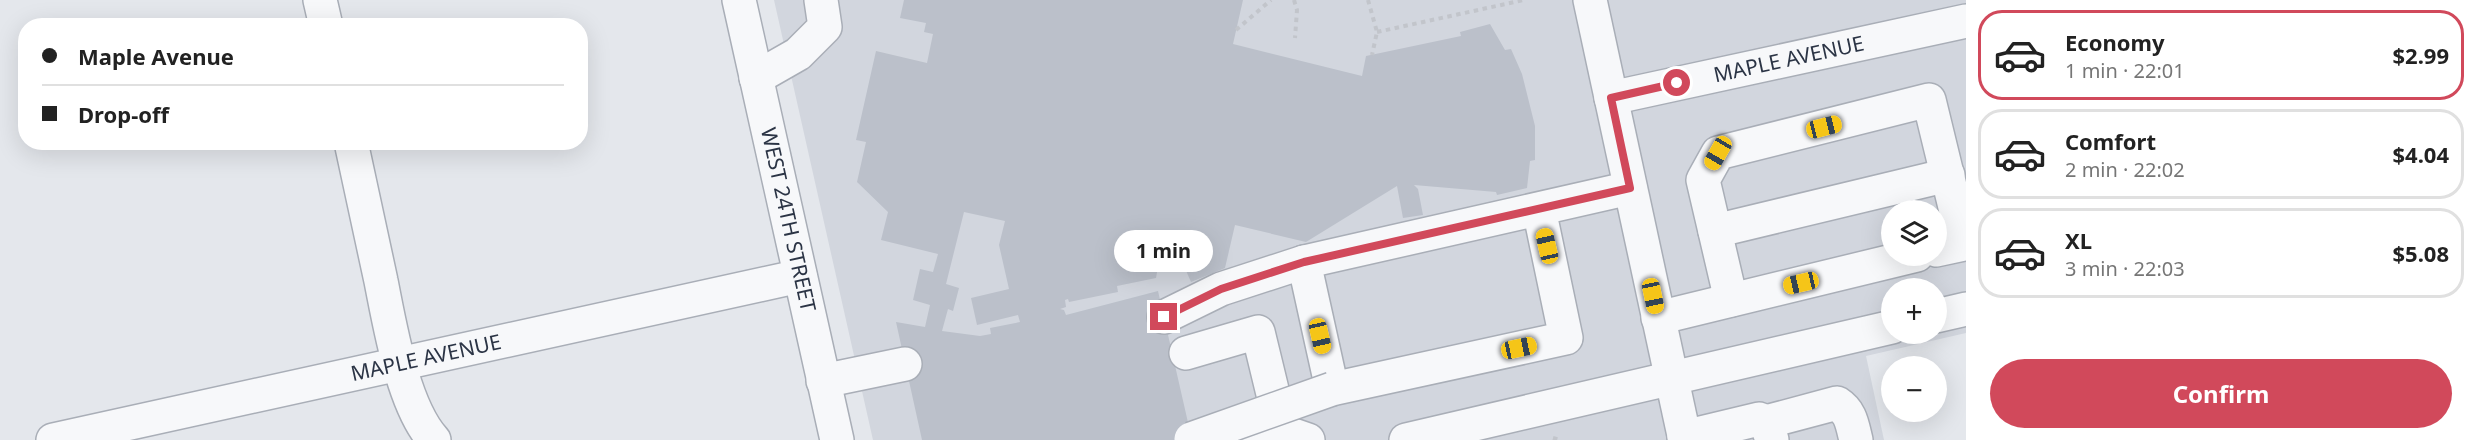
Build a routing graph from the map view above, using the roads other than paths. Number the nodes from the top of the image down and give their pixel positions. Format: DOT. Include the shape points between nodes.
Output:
graph roads {
  1 [pos="320,0"];
  2 [pos="739,0"];
  3 [pos="821,0"];
  4 [pos="1590,0"];
  5 [pos="324,18"];
  6 [pos="1966,21"];
  7 [pos="756,78"];
  8 [pos="1611,98"];
  9 [pos="353,150"];
  10 [pos="1948,175"];
  11 [pos="1630,188"];
  12 [pos="1539,209"];
  13 [pos="1715,231"];
  14 [pos="1947,247"];
  15 [pos="1304,262"];
  16 [pos="1881,264"];
  17 [pos="800,276"];
  18 [pos="1731,300"];
  19 [pos="1966,309"];
  20 [pos="1947,313"];
  21 [pos="1164,317"];
  22 [pos="1658,318"];
  23 [pos="1881,329"];
  24 [pos="1186,354"];
  25 [pos="399,365"];
  26 [pos="907,374"];
  27 [pos="1671,377"];
  28 [pos="1332,389"];
  29 [pos="826,391"];
  30 [pos="1769,431"];
  31 [pos="1281,437"];
  32 [pos="1684,438"];
  33 [pos="1191,439"];
  34 [pos="53,440"];
  35 [pos="434,440"];
  36 [pos="837,440"];
  37 [pos="1407,440"];
  38 [pos="1856,440"];
  1 -- 5 [label="street"];
  2 -- 7 [label="street, WEST 24TH STREET"];
  3 -- 7 [label="street" via="825,27 798,54"];
  4 -- 8 [label="street"];
  6 -- 8 [label="street, MAPLE AVENUE"];
  7 -- 17 [label="street, WEST 24TH STREET"];
  8 -- 11 [label="street"];
  9 -- 25 [label="street"];
  10 -- 13 [label="street"];
  10 -- 13 [label="street" via="1929,100 1718,153 1703,180"];
  10 -- 14 [label="street" via="1964,243"];
  11 -- 12 [label="street"];
  11 -- 22 [label="street"];
  12 -- 15 [label="street"];
  12 -- 28 [label="street" via="1566,338"];
  13 -- 18 [label="street"];
  15 -- 21 [label="street" via="1221,289"];
  15 -- 28 [label="street"];
  16 -- 18 [label="street"];
  17 -- 25 [label="street, MAPLE AVENUE"];
  17 -- 29 [label="street, WEST 24TH STREET"];
  18 -- 22 [label="street"];
  19 -- 20 [label="street"];
  22 -- 27 [label="street"];
  23 -- 27 [label="street"];
  24 -- 31 [label="street" via="1258,332"];
  25 -- 34 [label="street, MAPLE AVENUE"];
  25 -- 35 [label="street"];
  26 -- 29 [label="street"];
  27 -- 32 [label="street"];
  27 -- 37 [label="street"];
  28 -- 33 [label="street, bridge"];
  29 -- 36 [label="street, WEST 24TH STREET"];
  30 -- 32 [label="street" via="1759,419"];
  30 -- 38 [label="street" via="1836,403 1850,416"];
}
